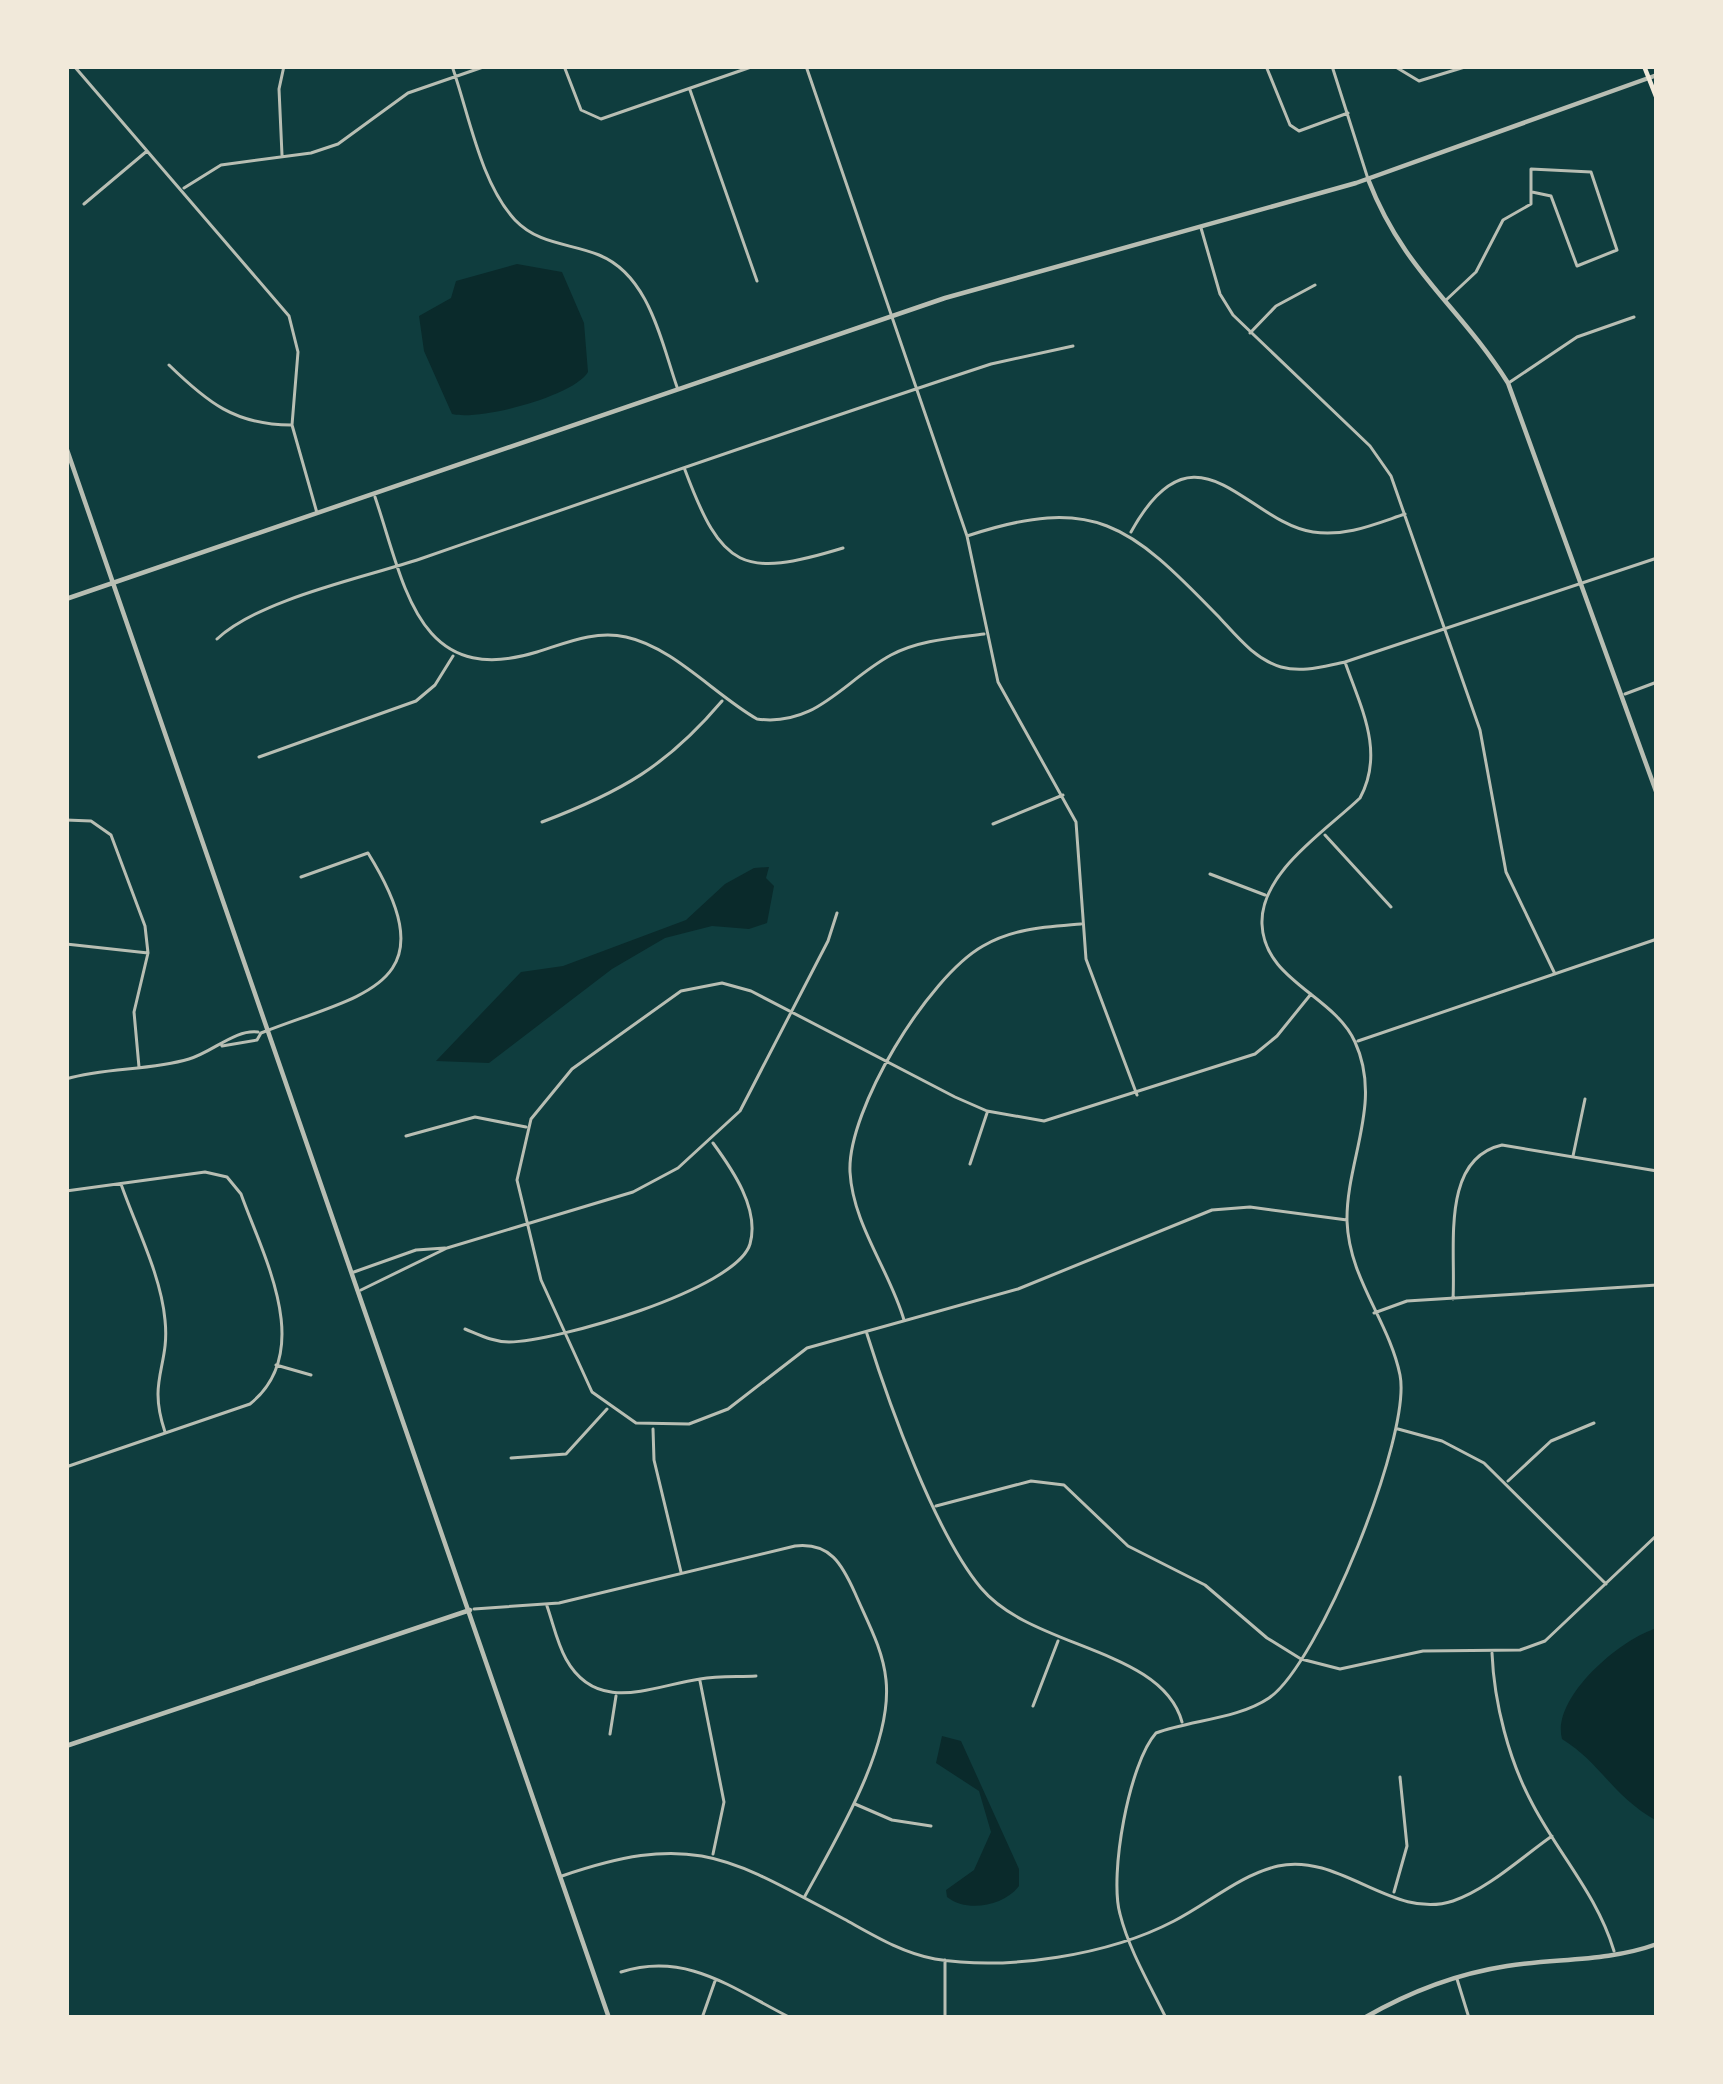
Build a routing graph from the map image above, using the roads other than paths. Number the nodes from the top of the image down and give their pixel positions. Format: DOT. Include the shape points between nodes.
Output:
graph roads {
  1 [pos="74,66"];
  2 [pos="284,66"];
  3 [pos="452,66"];
  4 [pos="486,66"];
  5 [pos="564,66"];
  6 [pos="754,66"];
  7 [pos="806,66"];
  8 [pos="1266,66"];
  9 [pos="1332,66"];
  10 [pos="1394,66"];
  11 [pos="1468,66"];
  12 [pos="1644,66"];
  13 [pos="456,77"];
  14 [pos="1653,77"];
  15 [pos="690,88"];
  16 [pos="1657,99"];
  17 [pos="1348,113"];
  18 [pos="148,150"];
  19 [pos="283,157"];
  20 [pos="1368,178"];
  21 [pos="183,189"];
  22 [pos="1532,192"];
  23 [pos="84,204"];
  24 [pos="1201,226"];
  25 [pos="757,281"];
  26 [pos="1315,285"];
  27 [pos="1444,302"];
  28 [pos="892,316"];
  29 [pos="1634,317"];
  30 [pos="1250,334"];
  31 [pos="1073,346"];
  32 [pos="169,365"];
  33 [pos="1508,383"];
  34 [pos="678,389"];
  35 [pos="916,389"];
  36 [pos="292,425"];
  37 [pos="66,447"];
  38 [pos="684,468"];
  39 [pos="374,493"];
  40 [pos="317,512"];
  41 [pos="1407,513"];
  42 [pos="1130,534"];
  43 [pos="967,536"];
  44 [pos="843,548"];
  45 [pos="1657,558"];
  46 [pos="399,566"];
  47 [pos="1580,581"];
  48 [pos="113,582"];
  49 [pos="66,599"];
  50 [pos="1447,627"];
  51 [pos="986,633"];
  52 [pos="217,639"];
  53 [pos="454,654"];
  54 [pos="1346,662"];
  55 [pos="1657,682"];
  56 [pos="1619,695"];
  57 [pos="723,700"];
  58 [pos="259,757"];
  59 [pos="1064,794"];
  60 [pos="1657,794"];
  61 [pos="66,820"];
  62 [pos="542,822"];
  63 [pos="993,824"];
  64 [pos="1324,833"];
  65 [pos="1210,874"];
  66 [pos="301,877"];
  67 [pos="1267,895"];
  68 [pos="1391,907"];
  69 [pos="837,914"];
  70 [pos="1083,924"];
  71 [pos="1657,939"];
  72 [pos="66,944"];
  73 [pos="148,953"];
  74 [pos="1555,974"];
  75 [pos="1311,994"];
  76 [pos="792,1013"];
  77 [pos="270,1030"];
  78 [pos="261,1033"];
  79 [pos="1355,1042"];
  80 [pos="222,1046"];
  81 [pos="890,1064"];
  82 [pos="139,1066"];
  83 [pos="66,1079"];
  84 [pos="1138,1095"];
  85 [pos="1585,1099"];
  86 [pos="987,1111"];
  87 [pos="526,1128"];
  88 [pos="406,1136"];
  89 [pos="712,1142"];
  90 [pos="1573,1158"];
  91 [pos="970,1164"];
  92 [pos="1657,1171"];
  93 [pos="121,1184"];
  94 [pos="66,1191"];
  95 [pos="1347,1220"];
  96 [pos="525,1223"];
  97 [pos="447,1248"];
  98 [pos="355,1272"];
  99 [pos="1657,1285"];
  100 [pos="361,1290"];
  101 [pos="1453,1299"];
  102 [pos="1374,1313"];
  103 [pos="904,1321"];
  104 [pos="466,1328"];
  105 [pos="562,1330"];
  106 [pos="866,1332"];
  107 [pos="275,1365"];
  108 [pos="311,1375"];
  109 [pos="608,1408"];
  110 [pos="1594,1423"];
  111 [pos="653,1427"];
  112 [pos="1396,1429"];
  113 [pos="166,1434"];
  114 [pos="511,1458"];
  115 [pos="66,1467"];
  116 [pos="1506,1483"];
  117 [pos="936,1505"];
  118 [pos="1657,1535"];
  119 [pos="681,1574"];
  120 [pos="1606,1585"];
  121 [pos="547,1605"];
  122 [pos="471,1610"];
  123 [pos="1059,1640"];
  124 [pos="1492,1652"];
  125 [pos="1301,1659"];
  126 [pos="756,1676"];
  127 [pos="699,1679"];
  128 [pos="617,1694"];
  129 [pos="1033,1706"];
  130 [pos="1183,1724"];
  131 [pos="610,1734"];
  132 [pos="66,1746"];
  133 [pos="1400,1777"];
  134 [pos="853,1804"];
  135 [pos="931,1826"];
  136 [pos="1552,1836"];
  137 [pos="713,1856"];
  138 [pos="560,1876"];
  139 [pos="1393,1895"];
  140 [pos="804,1898"];
  141 [pos="1131,1943"];
  142 [pos="1657,1944"];
  143 [pos="1616,1956"];
  144 [pos="945,1960"];
  145 [pos="621,1972"];
  146 [pos="1456,1977"];
  147 [pos="715,1980"];
  148 [pos="609,2018"];
  149 [pos="702,2018"];
  150 [pos="790,2018"];
  151 [pos="945,2018"];
  152 [pos="1166,2018"];
  153 [pos="1364,2018"];
  154 [pos="1469,2018"];
  1 -- 18 [label="street"];
  2 -- 19 [label="street"];
  3 -- 13 [label="street"];
  4 -- 13 [label="street"];
  5 -- 15 [label="street" via="590,118"];
  6 -- 15 [label="street"];
  7 -- 28 [label="street"];
  8 -- 17 [label="street" via="1299,131"];
  9 -- 17 [label="street"];
  10 -- 11 [label="street" via="1419,81"];
  12 -- 14 [label="main road"];
  13 -- 19 [label="street" via="390,103 338,144"];
  13 -- 34 [label="street" via="506,208 536,236 598,254 630,276"];
  14 -- 16 [label="main road"];
  14 -- 20 [label="street"];
  15 -- 25 [label="street"];
  17 -- 20 [label="street"];
  18 -- 21 [label="street"];
  18 -- 23 [label="street"];
  19 -- 21 [label="street" via="221,165"];
  20 -- 24 [label="street"];
  20 -- 27 [label="street" via="1398,247"];
  21 -- 36 [label="street" via="290,316 298,352"];
  22 -- 22 [label="street" via="1532,170 1592,172 1617,250 1577,266 1551,196"];
  22 -- 27 [label="street" via="1531,204 1503,220 1476,272"];
  24 -- 28 [label="street"];
  24 -- 30 [label="street" via="1220,294"];
  26 -- 30 [label="street" via="1276,306"];
  27 -- 33 [label="street"];
  28 -- 34 [label="street"];
  28 -- 35 [label="street"];
  29 -- 33 [label="street" via="1577,337"];
  30 -- 41 [label="street" via="1370,446"];
  31 -- 35 [label="street"];
  32 -- 36 [label="street" via="227,415"];
  33 -- 47 [label="street"];
  34 -- 39 [label="street"];
  35 -- 38 [label="street"];
  35 -- 43 [label="street"];
  36 -- 40 [label="street"];
  37 -- 48 [label="street"];
  38 -- 44 [label="street" via="706,528 740,558 784,566"];
  38 -- 46 [label="street"];
  39 -- 40 [label="street"];
  39 -- 46 [label="street"];
  40 -- 48 [label="street"];
  41 -- 42 [label="street" via="1352,532 1316,532 1280,520 1234,485 1197,479 1156,496"];
  41 -- 50 [label="street"];
  42 -- 43 [label="street" via="1053,515"];
  42 -- 54 [label="street" via="1263,658 1304,670"];
  43 -- 51 [label="street"];
  45 -- 47 [label="street"];
  46 -- 52 [label="street" via="261,613"];
  46 -- 53 [label="street" via="422,624"];
  47 -- 50 [label="street"];
  47 -- 56 [label="street"];
  48 -- 49 [label="street"];
  48 -- 77 [label="street"];
  50 -- 54 [label="street"];
  50 -- 74 [label="street" via="1480,730 1506,872"];
  51 -- 57 [label="street" via="896,652 797,719 757,719"];
  51 -- 59 [label="street" via="998,682"];
  53 -- 57 [label="street" via="502,663 586,637 622,636 657,649"];
  53 -- 58 [label="street" via="416,701"];
  54 -- 64 [label="street" via="1373,765 1360,798"];
  55 -- 56 [label="street"];
  56 -- 60 [label="street"];
  57 -- 62 [label="street" via="647,775"];
  59 -- 63 [label="street"];
  59 -- 70 [label="street" via="1082,850"];
  61 -- 73 [label="street" via="91,821 111,835"];
  64 -- 67 [label="street"];
  64 -- 68 [label="street"];
  65 -- 67 [label="street"];
  66 -- 77 [label="street" via="368,853 384,876 400,945 391,970 362,998"];
  67 -- 75 [label="street" via="1268,950"];
  69 -- 76 [label="street"];
  70 -- 81 [label="street" via="1018,929 980,947 927,1001"];
  70 -- 84 [label="street" via="1095,992"];
  71 -- 74 [label="street"];
  72 -- 73 [label="street"];
  73 -- 82 [label="street" via="135,1004"];
  74 -- 79 [label="street"];
  75 -- 79 [label="street"];
  75 -- 84 [label="street" via="1255,1054"];
  76 -- 81 [label="street"];
  76 -- 87 [label="street" via="731,984 691,987 560,1080"];
  76 -- 89 [label="street" via="740,1112"];
  77 -- 78 [label="street"];
  77 -- 98 [label="street"];
  78 -- 80 [label="street"];
  78 -- 80 [label="street" via="234,1035"];
  79 -- 95 [label="street" via="1366,1118"];
  80 -- 82 [label="street"];
  81 -- 86 [label="street"];
  81 -- 103 [label="street" via="850,1142 850,1176"];
  82 -- 83 [label="street"];
  84 -- 86 [label="street" via="1044,1121"];
  85 -- 90 [label="street"];
  86 -- 91 [label="street"];
  87 -- 88 [label="street" via="475,1117"];
  87 -- 96 [label="street" via="517,1180"];
  89 -- 96 [label="street" via="641,1189"];
  89 -- 105 [label="street" via="741,1184 751,1234 744,1254 686,1296"];
  90 -- 92 [label="street"];
  90 -- 101 [label="street" via="1502,1145 1469,1160 1460,1183"];
  93 -- 94 [label="street"];
  93 -- 107 [label="street" via="210,1172 236,1185 283,1316"];
  93 -- 113 [label="street" via="165,1314 154,1388"];
  95 -- 102 [label="street" via="1353,1263"];
  95 -- 103 [label="street" via="1212,1210 1018,1288"];
  96 -- 97 [label="street"];
  96 -- 105 [label="street"];
  97 -- 98 [label="street"];
  97 -- 100 [label="street"];
  98 -- 100 [label="street"];
  99 -- 101 [label="street"];
  100 -- 122 [label="street"];
  101 -- 102 [label="street" via="1407,1301"];
  102 -- 112 [label="street" via="1400,1377"];
  103 -- 106 [label="street"];
  104 -- 105 [label="street" via="507,1342"];
  105 -- 109 [label="street" via="586,1383"];
  106 -- 111 [label="street" via="794,1355 711,1418"];
  106 -- 117 [label="street"];
  107 -- 108 [label="street"];
  107 -- 113 [label="street" via="250,1404"];
  109 -- 111 [label="street"];
  109 -- 114 [label="street" via="566,1454"];
  110 -- 116 [label="street" via="1551,1441"];
  111 -- 119 [label="street"];
  112 -- 116 [label="street" via="1462,1449"];
  112 -- 125 [label="street" via="1369,1521"];
  113 -- 115 [label="street"];
  116 -- 120 [label="street"];
  117 -- 123 [label="street" via="983,1591"];
  117 -- 125 [label="street" via="1031,1481 1064,1485 1128,1546 1205,1585"];
  118 -- 120 [label="street"];
  119 -- 121 [label="street"];
  119 -- 134 [label="street" via="803,1545 841,1564 880,1652 887,1689"];
  120 -- 124 [label="street" via="1545,1641"];
  121 -- 122 [label="street"];
  121 -- 128 [label="street" via="574,1672"];
  122 -- 132 [label="street"];
  122 -- 138 [label="street"];
  123 -- 129 [label="street"];
  123 -- 130 [label="street" via="1155,1678 1176,1699"];
  124 -- 125 [label="street" via="1424,1651 1340,1669"];
  124 -- 136 [label="street" via="1493,1687 1518,1770"];
  125 -- 130 [label="street" via="1266,1701"];
  126 -- 127 [label="street"];
  127 -- 128 [label="street"];
  127 -- 137 [label="street" via="724,1802"];
  128 -- 131 [label="street"];
  130 -- 141 [label="street" via="1156,1733 1138,1762 1115,1882"];
  133 -- 139 [label="street" via="1407,1846"];
  134 -- 135 [label="street"];
  134 -- 140 [label="street"];
  136 -- 139 [label="street" via="1456,1900 1424,1904"];
  136 -- 143 [label="street" via="1596,1901"];
  137 -- 138 [label="street" via="645,1852"];
  137 -- 140 [label="street"];
  138 -- 148 [label="street"];
  139 -- 141 [label="street" via="1323,1867 1280,1865"];
  140 -- 144 [label="street" via="900,1949"];
  141 -- 144 [label="street" via="1079,1954"];
  141 -- 152 [label="street"];
  142 -- 143 [label="street"];
  143 -- 146 [label="street"];
  144 -- 151 [label="street"];
  145 -- 147 [label="street" via="678,1964"];
  146 -- 153 [label="street"];
  146 -- 154 [label="street"];
  147 -- 149 [label="street"];
  147 -- 150 [label="street"];
}
